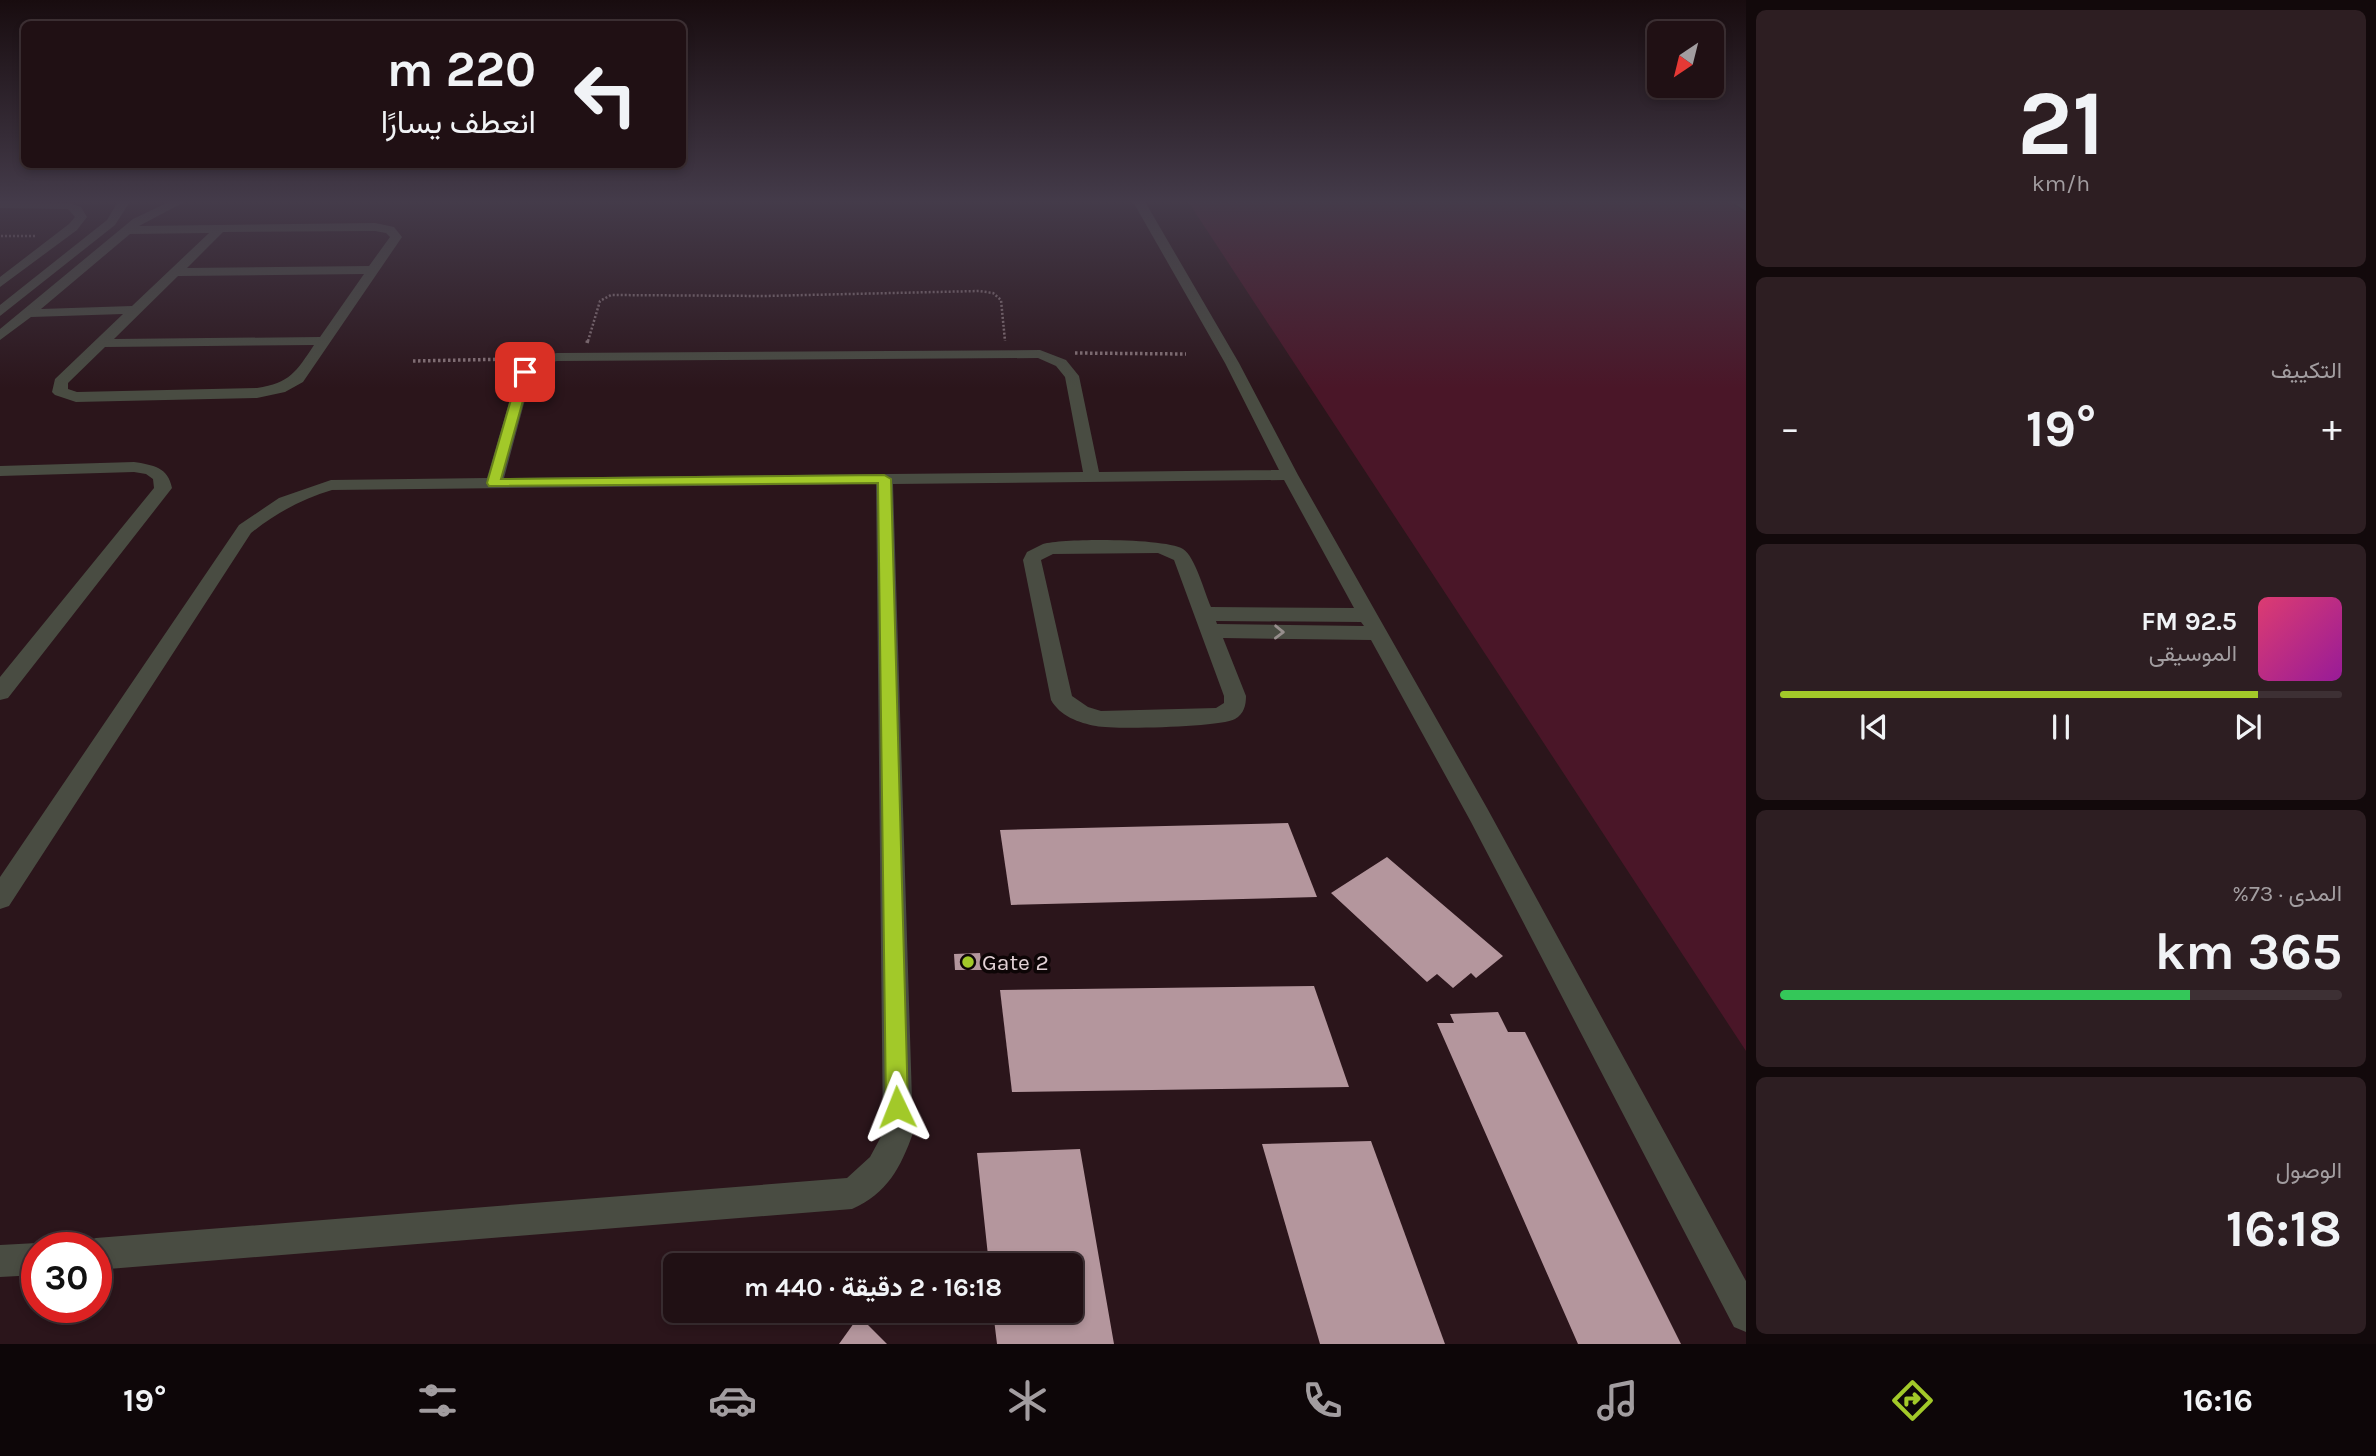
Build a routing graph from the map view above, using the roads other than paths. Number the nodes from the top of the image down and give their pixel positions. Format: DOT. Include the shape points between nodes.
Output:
graph roads {
  1 [pos="26,263"];
  2 [pos="61,263"];
  3 [pos="89,263"];
  4 [pos="183,263"];
  5 [pos="380,263"];
  6 [pos="1174,263"];
  7 [pos="375,270"];
  8 [pos="173,272"];
  9 [pos="0,283"];
  10 [pos="134,310"];
  11 [pos="0,312"];
  12 [pos="28,313"];
  13 [pos="0,336"];
  14 [pos="324,341"];
  15 [pos="99,343"];
  16 [pos="0,471"];
  17 [pos="1290,474"];
  18 [pos="1092,477"];
  19 [pos="884,479"];
  20 [pos="494,483"];
  21 [pos="1208,622"];
  22 [pos="1373,624"];
  23 [pos="0,692"];
  24 [pos="0,898"];
  25 [pos="112,1253"];
  26 [pos="21,1260"];
  27 [pos="0,1261"];
  28 [pos="1746,1315"];
  1 -- 9 [label="street"];
  2 -- 11 [label="street"];
  3 -- 12 [label="street"];
  4 -- 8 [label="street"];
  5 -- 7 [label="street"];
  6 -- 17 [label="street"];
  7 -- 8 [label="street"];
  7 -- 14 [label="street"];
  8 -- 10 [label="street"];
  10 -- 12 [label="street"];
  10 -- 15 [label="street"];
  12 -- 13 [label="street"];
  14 -- 15 [label="street"];
  14 -- 15 [label="street" via="298,379 269,392 76,397 60,392 60,382"];
  16 -- 23 [label="street" via="134,467 161,477 163,488"];
  17 -- 18 [label="street"];
  17 -- 22 [label="street"];
  18 -- 19 [label="street"];
  18 -- 20 [label="street" via="1073,376 1061,363 1032,353 583,357 542,358 526,368"];
  19 -- 20 [label="street"];
  19 -- 25 [label="street" via="898,1133 888,1159 872,1180 852,1193"];
  20 -- 24 [label="street" via="331,485 261,514 245,529"];
  21 -- 21 [label="street" via="1182,558 1168,549 1050,548 1032,560 1062,700 1086,717 1228,713 1235,706 1235,696"];
  21 -- 22 [label="street"];
  22 -- 28 [label="street"];
  26 -- 27 [label="street"];
}
